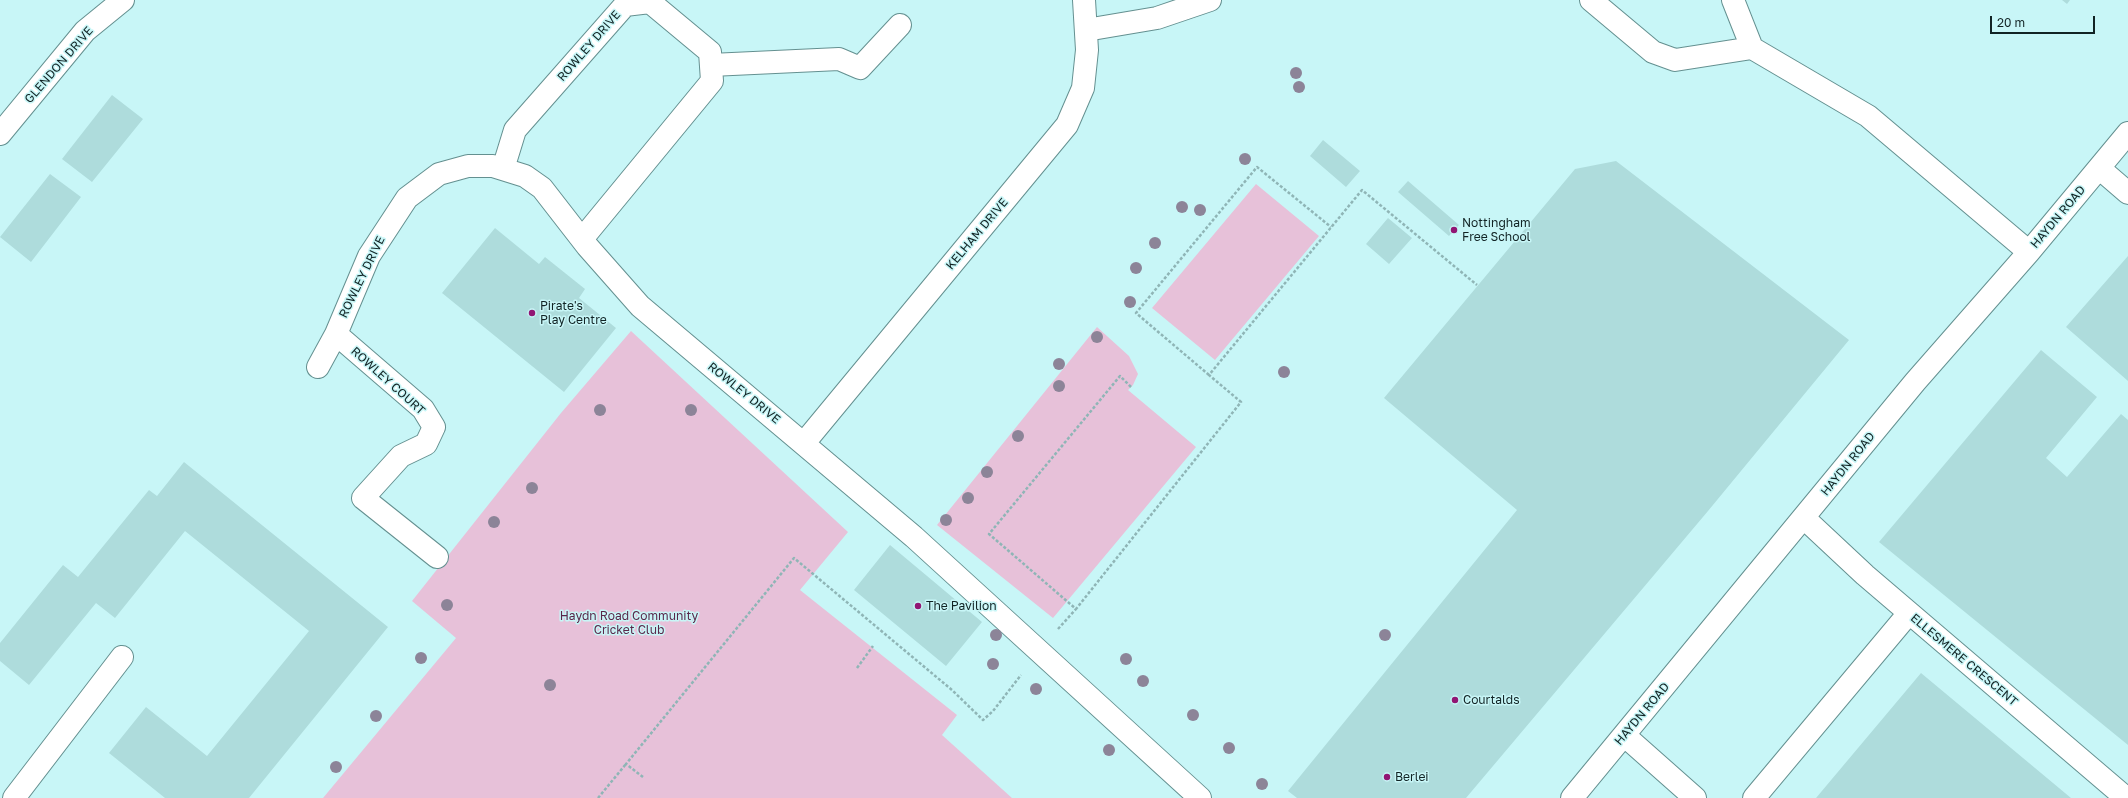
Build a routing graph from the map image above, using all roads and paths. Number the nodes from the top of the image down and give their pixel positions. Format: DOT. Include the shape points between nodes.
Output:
graph roads {
  1 [pos="123,0"];
  2 [pos="1084,0"];
  3 [pos="1210,0"];
  4 [pos="1590,0"];
  5 [pos="1733,0"];
  6 [pos="638,2"];
  7 [pos="900,24"];
  8 [pos="1086,30"];
  9 [pos="1752,48"];
  10 [pos="711,65"];
  11 [pos="2128,133"];
  12 [pos="0,134"];
  13 [pos="2099,168"];
  14 [pos="503,169"];
  15 [pos="2128,193"];
  16 [pos="1331,227"];
  17 [pos="582,239"];
  18 [pos="2029,252"];
  19 [pos="1477,285"];
  20 [pos="336,334"];
  21 [pos="318,367"];
  22 [pos="1209,374"];
  23 [pos="1131,387"];
  24 [pos="804,443"];
  25 [pos="1804,518"];
  26 [pos="437,557"];
  27 [pos="1909,612"];
  28 [pos="873,646"];
  29 [pos="122,657"];
  30 [pos="857,668"];
  31 [pos="968,707"];
  32 [pos="1625,736"];
  33 [pos="626,764"];
  34 [pos="643,777"];
  35 [pos="14,798"];
  36 [pos="598,798"];
  37 [pos="1200,798"];
  38 [pos="1572,798"];
  39 [pos="1695,798"];
  40 [pos="1754,798"];
  41 [pos="2126,798"];
  1 -- 12 [label="street, GLENDON DRIVE" via="85,31"];
  2 -- 8 [label="street, KELHAM DRIVE"];
  3 -- 8 [label="street" via="1157,18"];
  4 -- 9 [label="street" via="1653,52 1675,60"];
  5 -- 9 [label="street"];
  6 -- 10 [label="street, ROWLEY DRIVE" via="650,2 710,52"];
  6 -- 14 [label="street, ROWLEY DRIVE" via="625,4 515,130"];
  7 -- 10 [label="street" via="860,68 839,59"];
  8 -- 24 [label="street, KELHAM DRIVE" via="1087,50 1083,88 1067,125"];
  9 -- 18 [label="street" via="1868,116"];
  10 -- 17 [label="street, ROWLEY DRIVE" via="712,81"];
  11 -- 13 [label="street, HAYDN ROAD"];
  13 -- 15 [label="street"];
  13 -- 18 [label="street, HAYDN ROAD"];
  14 -- 17 [label="street, ROWLEY DRIVE" via="525,176 542,188"];
  14 -- 20 [label="street, ROWLEY DRIVE" via="493,166 468,166 439,174 407,198 369,256"];
  16 -- 19 [label="path" via="1362,190"];
  16 -- 22 [label="path"];
  16 -- 22 [label="path" via="1257,167 1136,313"];
  17 -- 24 [label="street, ROWLEY DRIVE" via="640,306"];
  18 -- 25 [label="street, HAYDN ROAD" via="1915,382"];
  20 -- 21 [label="street, ROWLEY DRIVE"];
  20 -- 26 [label="street, ROWLEY COURT" via="423,409 434,427 426,444 401,456 363,498"];
  22 -- 23 [label="path" via="1242,402 1076,609 989,534 1120,376"];
  24 -- 37 [label="street, ROWLEY DRIVE" via="914,537"];
  25 -- 27 [label="street, ELLESMERE CRESCENT"];
  25 -- 32 [label="street, HAYDN ROAD"];
  27 -- 40 [label="street"];
  27 -- 41 [label="street, ELLESMERE CRESCENT"];
  28 -- 30 [label="path"];
  29 -- 35 [label="street"];
  31 -- 33 [label="path" via="952,690 794,558"];
  32 -- 38 [label="street, HAYDN ROAD"];
  32 -- 39 [label="street"];
  33 -- 34 [label="path"];
  33 -- 36 [label="path"];
}
